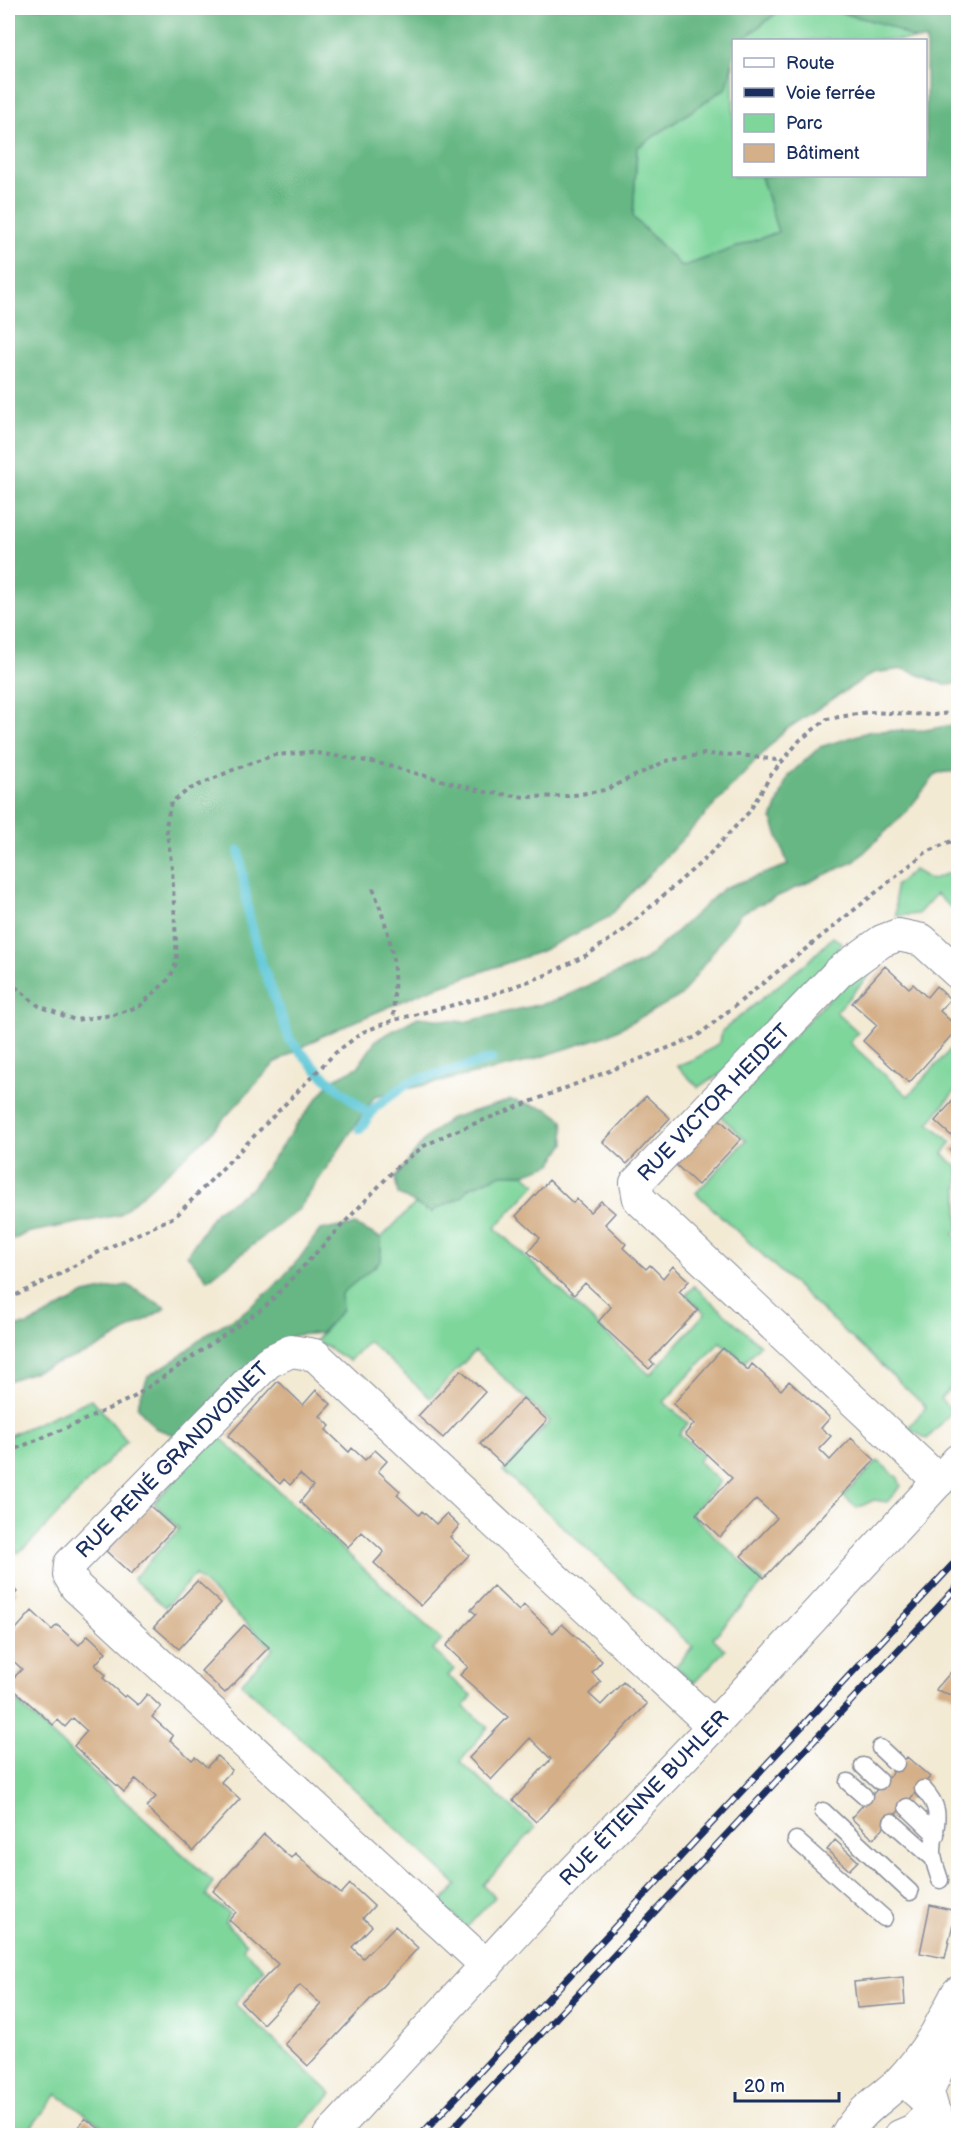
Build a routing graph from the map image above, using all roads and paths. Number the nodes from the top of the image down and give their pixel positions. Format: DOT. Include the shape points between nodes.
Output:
graph roads {
  1 [pos="958,712"];
  2 [pos="783,761"];
  3 [pos="958,840"];
  4 [pos="373,888"];
  5 [pos="958,973"];
  6 [pos="8,981"];
  7 [pos="393,1020"];
  8 [pos="8,1299"];
  9 [pos="8,1452"];
  10 [pos="949,1471"];
  11 [pos="713,1726"];
  12 [pos="880,1748"];
  13 [pos="896,1763"];
  14 [pos="863,1766"];
  15 [pos="879,1781"];
  16 [pos="848,1782"];
  17 [pos="923,1789"];
  18 [pos="864,1796"];
  19 [pos="908,1807"];
  20 [pos="823,1811"];
  21 [pos="892,1822"];
  22 [pos="936,1835"];
  23 [pos="796,1840"];
  24 [pos="934,1859"];
  25 [pos="940,1880"];
  26 [pos="910,1892"];
  27 [pos="884,1918"];
  28 [pos="488,1966"];
  29 [pos="958,1993"];
  30 [pos="939,2030"];
  31 [pos="958,2069"];
  32 [pos="888,2091"];
  33 [pos="937,2123"];
  34 [pos="329,2136"];
  35 [pos="846,2136"];
  36 [pos="900,2136"];
  1 -- 2 [label="path" via="869,712 827,719 800,740"];
  2 -- 6 [label="path" via="704,754 666,761 605,790 525,797 485,792 378,763 311,752 274,755 190,789 171,802 166,826 177,961 170,978 140,1006 113,1015 75,1020 39,1006"];
  2 -- 7 [label="path" via="749,812 706,858 624,930 587,955 485,997"];
  3 -- 9 [label="path" via="925,853 696,1037 424,1146 397,1167 266,1306 134,1397"];
  4 -- 7 [label="path" via="392,952"];
  5 -- 10 [label="street, RUE VICTOR HEIDET" via="921,940 898,935 882,941 839,972 636,1183 639,1199"];
  7 -- 8 [label="path" via="363,1032 335,1053 176,1216"];
  10 -- 11 [label="street, RUE ÉTIENNE BUHLER"];
  11 -- 28 [label="street, RUE ÉTIENNE BUHLER"];
  11 -- 28 [label="street, RUE RENÉ GRANDVOINET" via="315,1355 291,1351 268,1362 70,1564 69,1575 76,1587"];
  12 -- 13 [label="lane"];
  14 -- 15 [label="lane"];
  16 -- 18 [label="lane"];
  17 -- 22 [label="lane" via="937,1812"];
  19 -- 22 [label="lane"];
  20 -- 26 [label="lane"];
  21 -- 24 [label="lane"];
  22 -- 24 [label="lane"];
  23 -- 27 [label="lane"];
  24 -- 25 [label="lane"];
  28 -- 34 [label="street, RUE ÉTIENNE BUHLER"];
  29 -- 30 [label="street"];
  30 -- 32 [label="street" via="918,2062"];
  30 -- 33 [label="street" via="944,2054 927,2091"];
  31 -- 33 [label="street"];
  32 -- 33 [label="street" via="911,2088 921,2095"];
  32 -- 35 [label="street" via="864,2111"];
  33 -- 36 [label="street"];
}
